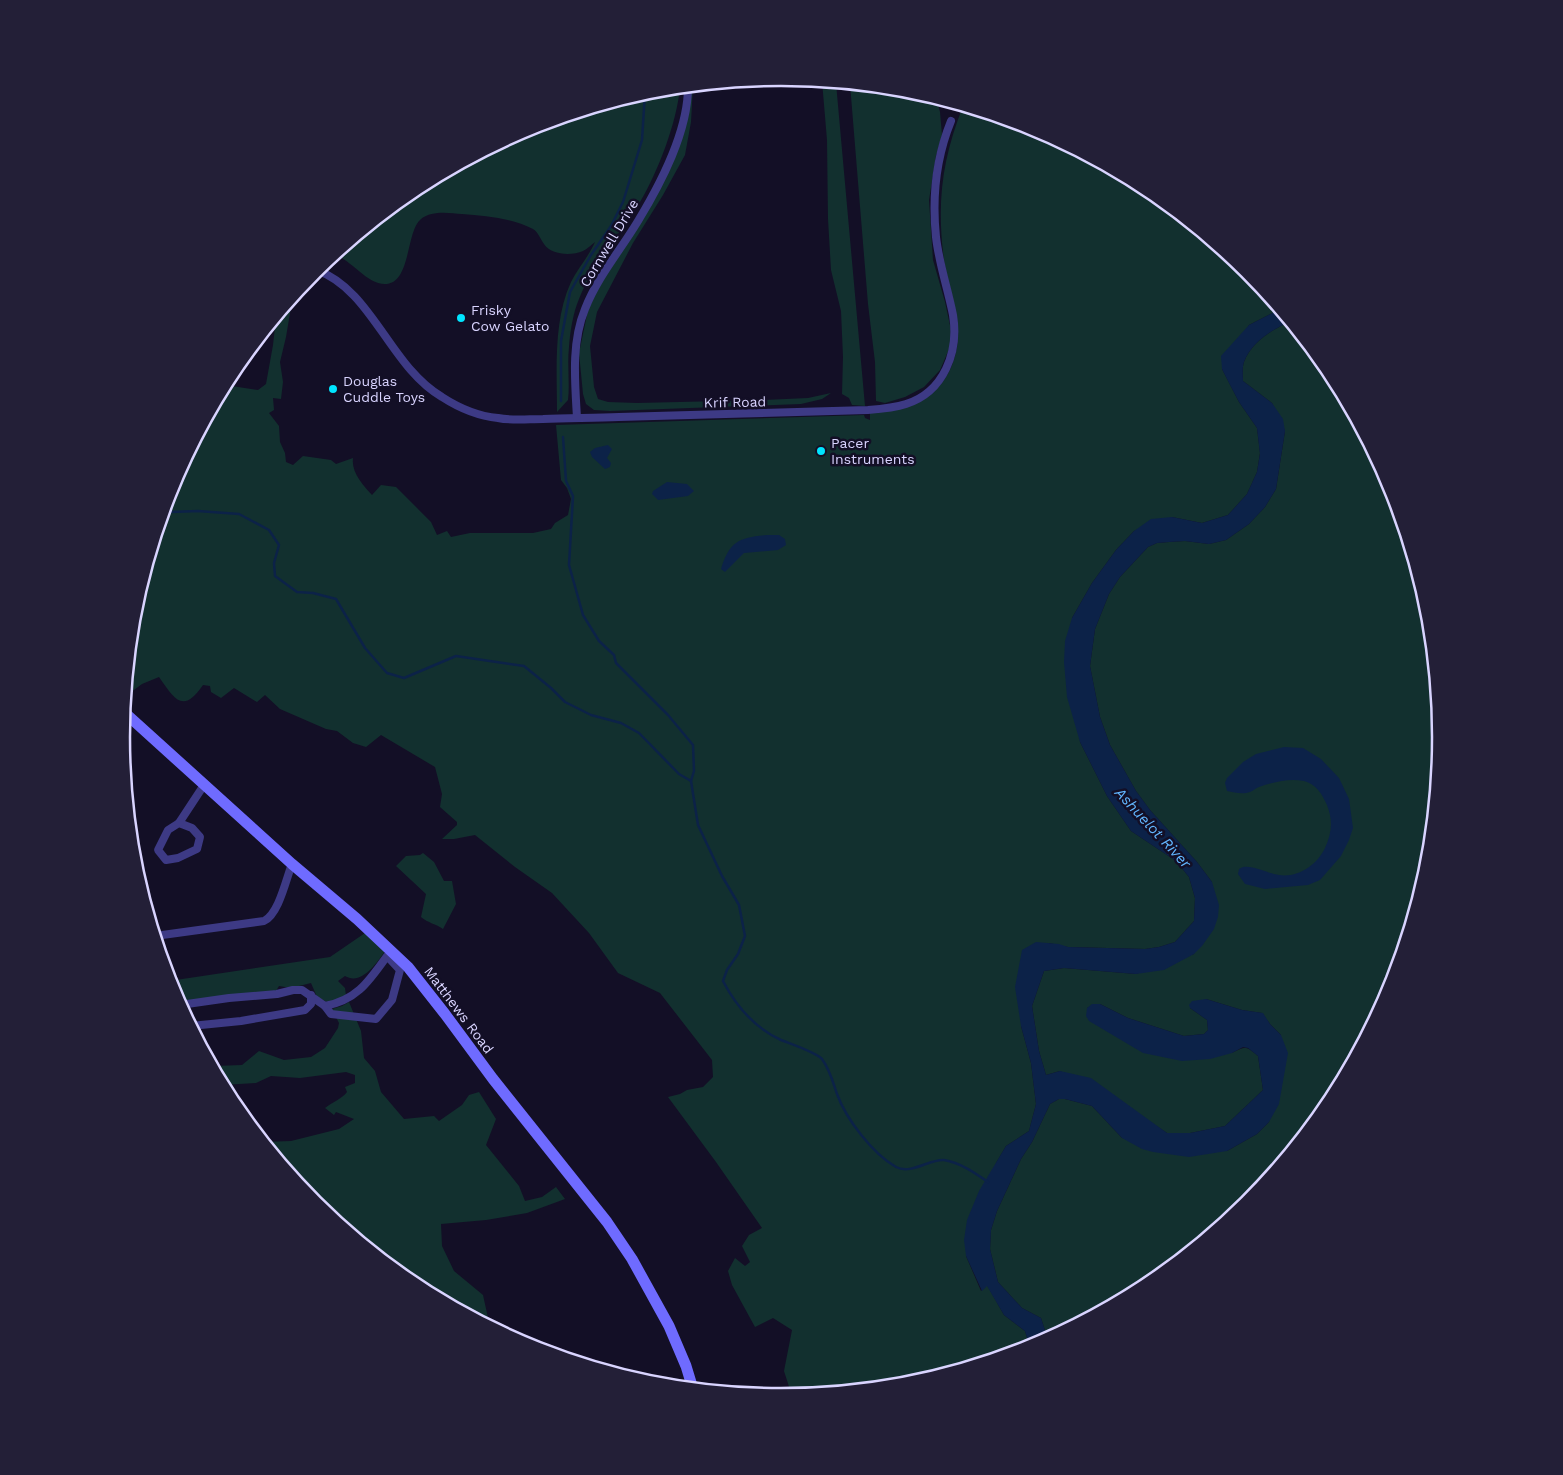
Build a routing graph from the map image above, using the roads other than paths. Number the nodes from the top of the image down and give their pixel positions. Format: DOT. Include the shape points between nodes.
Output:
graph roads {
  1 [pos="687,93"];
  2 [pos="951,121"];
  3 [pos="325,274"];
  4 [pos="577,418"];
  5 [pos="131,718"];
  6 [pos="204,785"];
  7 [pos="179,823"];
  8 [pos="292,864"];
  9 [pos="161,935"];
  10 [pos="311,995"];
  11 [pos="187,1004"];
  12 [pos="325,1006"];
  13 [pos="197,1025"];
  14 [pos="691,1382"];
  1 -- 4 [label="street, Cornwell Drive" via="684,122 668,167 638,222 601,275 584,310 575,361"];
  2 -- 4 [label="street, Krif Road" via="935,184 934,218 955,337 951,358 936,385 928,392 908,404 868,410"];
  3 -- 4 [label="street, Krif Road" via="356,297 405,366 439,396 466,410 499,419"];
  5 -- 6 [label="street, Matthews Road"];
  6 -- 7 [label="street"];
  6 -- 8 [label="street, Matthews Road"];
  7 -- 7 [label="street" via="168,830 158,850 166,860 197,848 200,837 192,828"];
  8 -- 9 [label="street" via="276,908 264,921"];
  8 -- 14 [label="street, Matthews Road" via="408,967 607,1222 660,1309"];
  10 -- 11 [label="street" via="293,990"];
  10 -- 12 [label="street"];
  10 -- 13 [label="street" via="305,1010"];
  12 -- 12 [label="street" via="331,1014 376,1019 392,1000 400,970 387,956 362,989 339,1004"];
}
